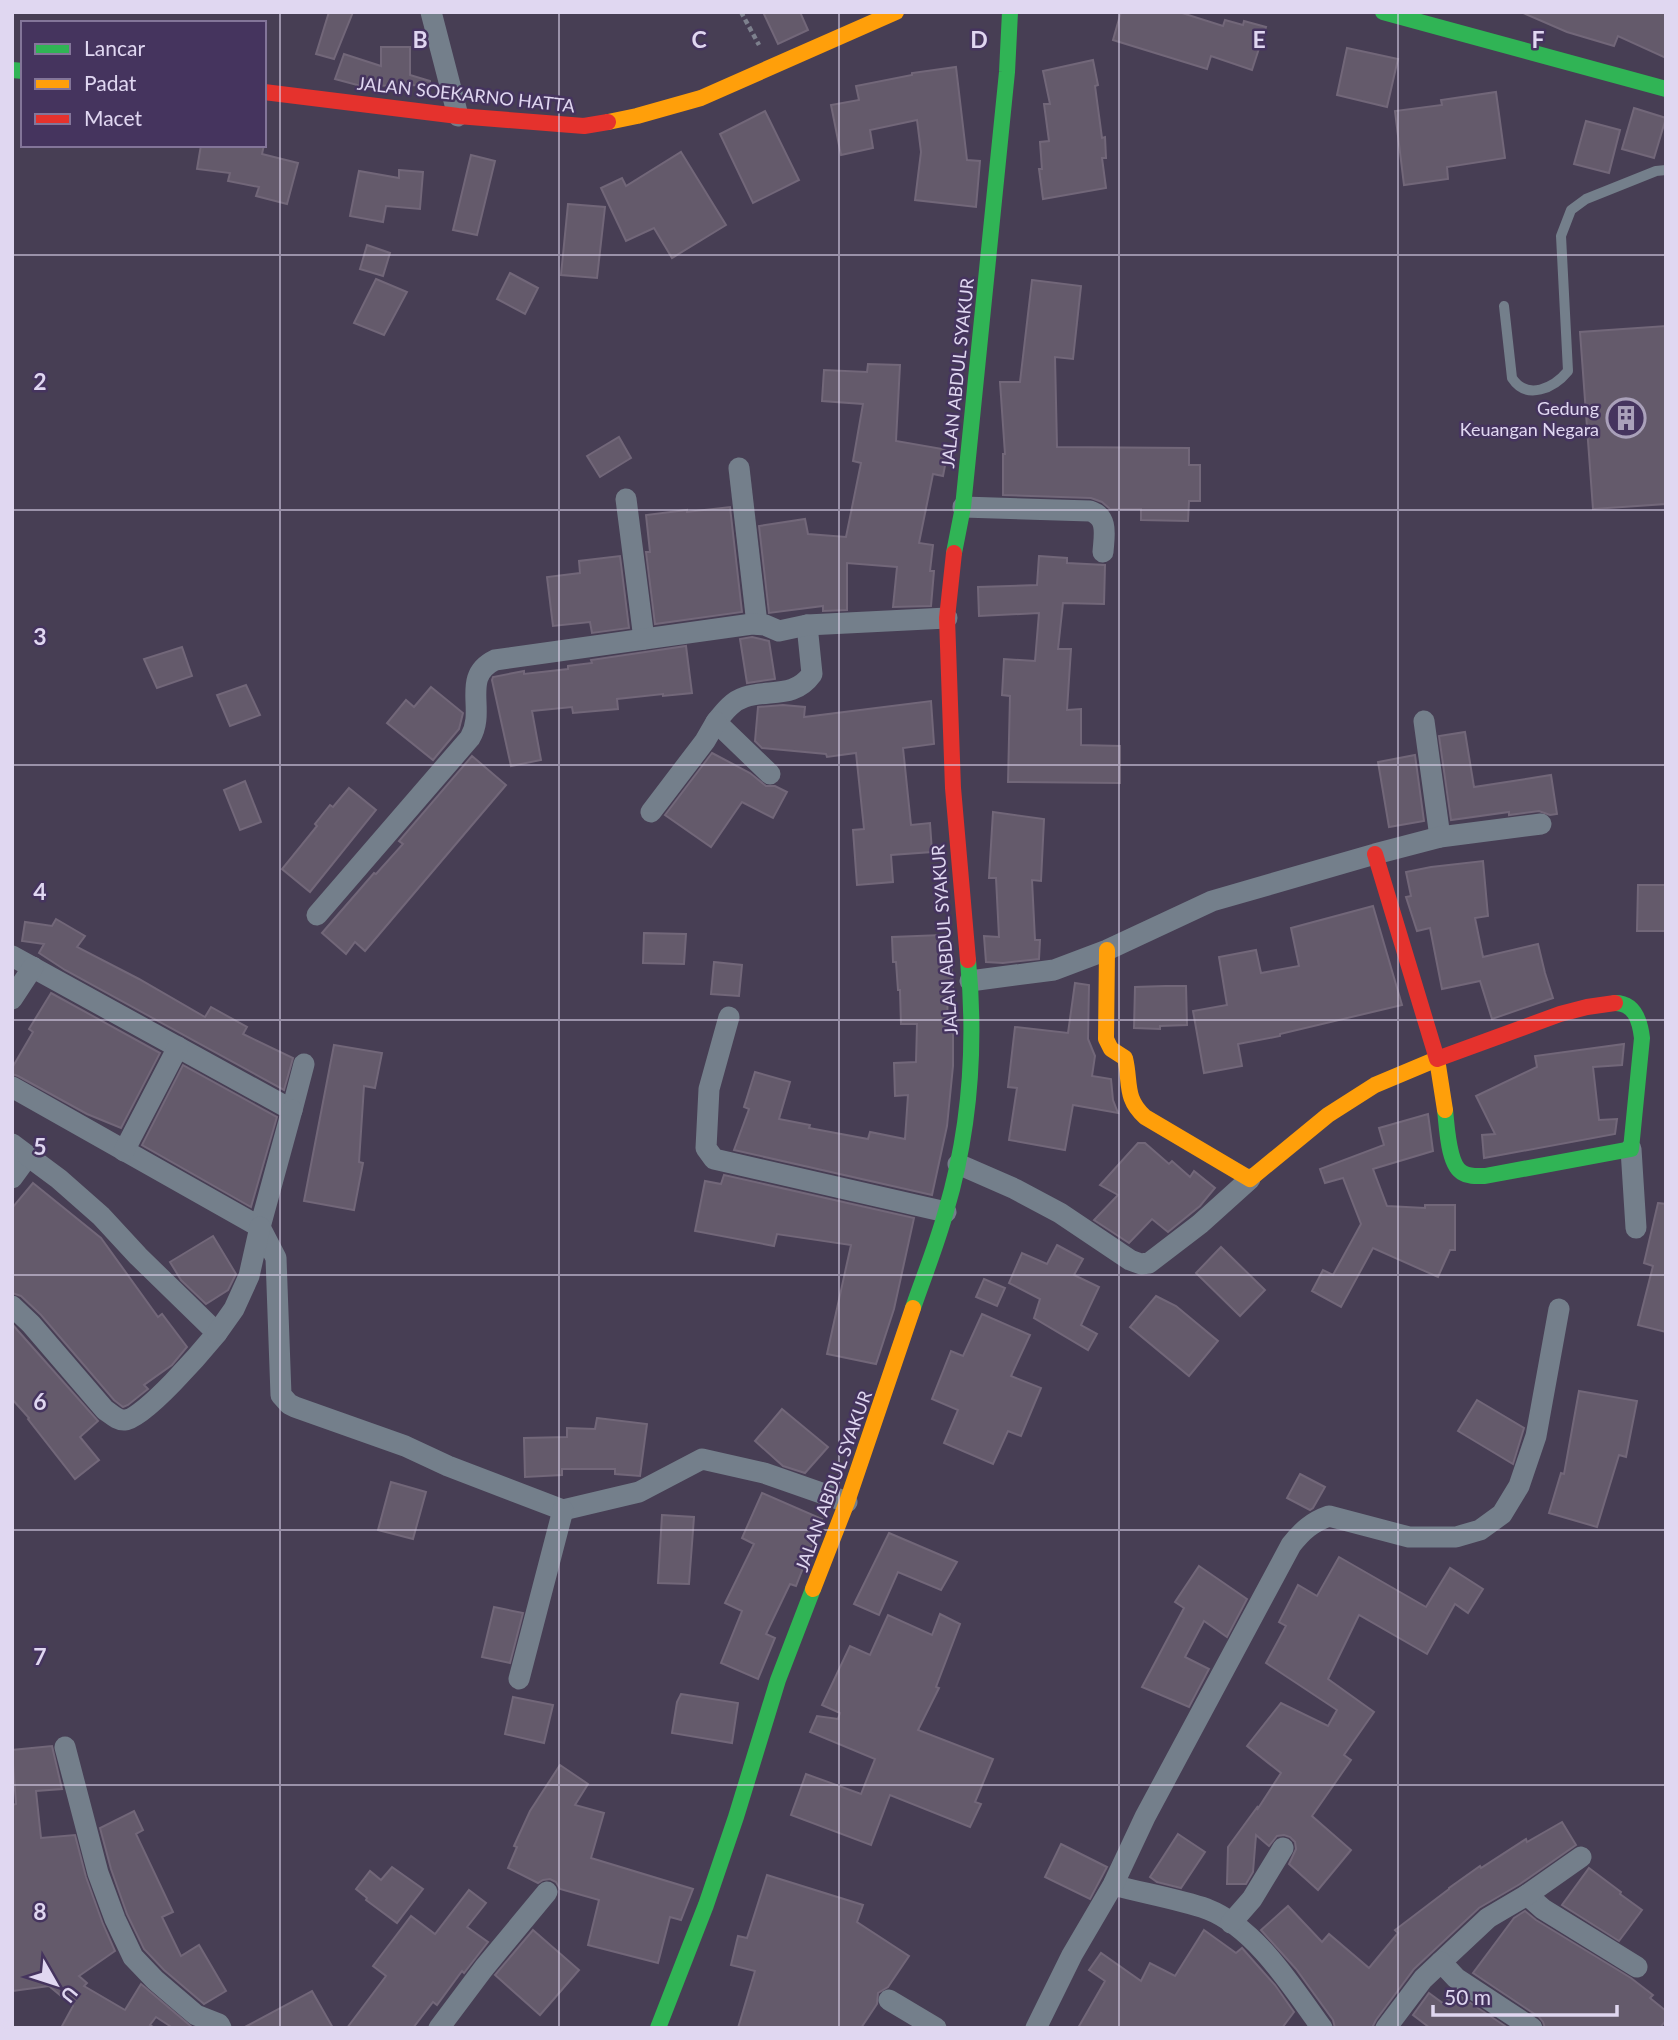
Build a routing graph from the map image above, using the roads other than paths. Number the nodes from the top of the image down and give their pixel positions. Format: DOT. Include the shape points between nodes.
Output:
graph roads {
  1 [pos="431,12"];
  2 [pos="896,12"];
  3 [pos="1010,12"];
  4 [pos="1382,12"];
  5 [pos="1666,89"];
  6 [pos="266,92"];
  7 [pos="458,116"];
  8 [pos="1666,170"];
  9 [pos="1504,306"];
  10 [pos="739,468"];
  11 [pos="626,499"];
  12 [pos="963,508"];
  13 [pos="1103,552"];
  14 [pos="947,618"];
  15 [pos="757,624"];
  16 [pos="807,625"];
  17 [pos="644,639"];
  18 [pos="1424,721"];
  19 [pos="716,722"];
  20 [pos="770,774"];
  21 [pos="651,812"];
  22 [pos="1541,824"];
  23 [pos="1440,837"];
  24 [pos="1375,854"];
  25 [pos="317,915"];
  26 [pos="1107,950"];
  27 [pos="12,956"];
  28 [pos="33,967"];
  29 [pos="970,981"];
  30 [pos="12,999"];
  31 [pos="729,1017"];
  32 [pos="178,1046"];
  33 [pos="1437,1059"];
  34 [pos="304,1064"];
  35 [pos="12,1087"];
  36 [pos="292,1110"];
  37 [pos="1631,1149"];
  38 [pos="20,1150"];
  39 [pos="124,1150"];
  40 [pos="958,1164"];
  41 [pos="12,1178"];
  42 [pos="1250,1180"];
  43 [pos="946,1212"];
  44 [pos="260,1227"];
  45 [pos="1636,1228"];
  46 [pos="12,1306"];
  47 [pos="1559,1309"];
  48 [pos="217,1333"];
  49 [pos="847,1502"];
  50 [pos="563,1510"];
  51 [pos="519,1679"];
  52 [pos="65,1747"];
  53 [pos="1283,1848"];
  54 [pos="1581,1857"];
  55 [pos="1113,1885"];
  56 [pos="547,1892"];
  57 [pos="1527,1895"];
  58 [pos="1231,1923"];
  59 [pos="1441,1962"];
  60 [pos="1637,1967"];
  61 [pos="889,2000"];
  62 [pos="221,2028"];
  63 [pos="439,2028"];
  64 [pos="658,2028"];
  65 [pos="936,2028"];
  66 [pos="1035,2028"];
  67 [pos="1322,2028"];
  68 [pos="1386,2028"];
  69 [pos="1532,2028"];
  1 -- 7 [label="street"];
  2 -- 7 [label="street, JALAN SOEKARNO HATTA" via="701,98 637,116 584,125"];
  3 -- 12 [label="street, JALAN ABDUL SYAKUR"];
  4 -- 5 [label="street"];
  6 -- 7 [label="street, JALAN SOEKARNO HATTA"];
  8 -- 9 [label="lane" via="1586,199 1571,210 1561,236 1568,371 1552,386 1529,391 1512,378"];
  10 -- 15 [label="street"];
  11 -- 17 [label="street"];
  12 -- 13 [label="street" via="1090,511 1104,523"];
  12 -- 14 [label="street, JALAN ABDUL SYAKUR"];
  14 -- 16 [label="street"];
  14 -- 29 [label="street, JALAN ABDUL SYAKUR" via="953,788"];
  15 -- 16 [label="street" via="779,631"];
  15 -- 17 [label="street"];
  16 -- 19 [label="street" via="812,674 807,681 796,689 744,697"];
  17 -- 25 [label="street" via="489,663 477,680 477,721 470,738"];
  18 -- 23 [label="street"];
  19 -- 20 [label="street"];
  19 -- 21 [label="street"];
  22 -- 23 [label="street"];
  23 -- 24 [label="street"];
  24 -- 26 [label="street" via="1212,901"];
  24 -- 33 [label="street"];
  26 -- 29 [label="street" via="1054,970"];
  26 -- 42 [label="street" via="1106,1039 1111,1049 1125,1058 1131,1105"];
  27 -- 28 [label="street"];
  28 -- 30 [label="street"];
  28 -- 32 [label="street"];
  29 -- 40 [label="street, JALAN ABDUL SYAKUR" via="971,1067"];
  31 -- 43 [label="street" via="709,1089 706,1148 714,1158"];
  32 -- 36 [label="street"];
  32 -- 39 [label="street"];
  33 -- 37 [label="street" via="1453,1164 1462,1174 1485,1176"];
  33 -- 37 [label="street" via="1603,1002 1624,1003 1637,1017 1642,1044"];
  33 -- 42 [label="street" via="1375,1085 1337,1109"];
  34 -- 36 [label="street"];
  35 -- 39 [label="street"];
  36 -- 44 [label="street"];
  37 -- 45 [label="street"];
  38 -- 41 [label="street"];
  38 -- 48 [label="street" via="101,1216"];
  39 -- 44 [label="street"];
  40 -- 42 [label="street" via="1060,1213 1141,1264 1149,1264"];
  40 -- 43 [label="street, JALAN ABDUL SYAKUR"];
  43 -- 49 [label="street, JALAN ABDUL SYAKUR"];
  44 -- 48 [label="street" via="249,1276"];
  44 -- 50 [label="street" via="276,1258 284,1399"];
  46 -- 48 [label="street" via="105,1410 121,1420 141,1412"];
  47 -- 55 [label="street" via="1536,1436 1519,1486 1502,1514 1480,1530 1456,1537 1409,1537 1329,1516 1304,1530 1279,1565"];
  49 -- 50 [label="street" via="764,1473 702,1459 639,1492"];
  49 -- 64 [label="street, JALAN ABDUL SYAKUR" via="778,1680 706,1905"];
  50 -- 51 [label="street"];
  52 -- 62 [label="street" via="97,1872 133,1957 196,2015"];
  53 -- 58 [label="street" via="1252,1899"];
  54 -- 57 [label="street"];
  55 -- 58 [label="street" via="1208,1910"];
  55 -- 66 [label="street"];
  56 -- 63 [label="street"];
  57 -- 59 [label="street" via="1488,1918"];
  57 -- 60 [label="street"];
  58 -- 67 [label="street" via="1261,1947"];
  59 -- 68 [label="street"];
  59 -- 69 [label="street" via="1456,1978"];
  61 -- 65 [label="street"];
}
